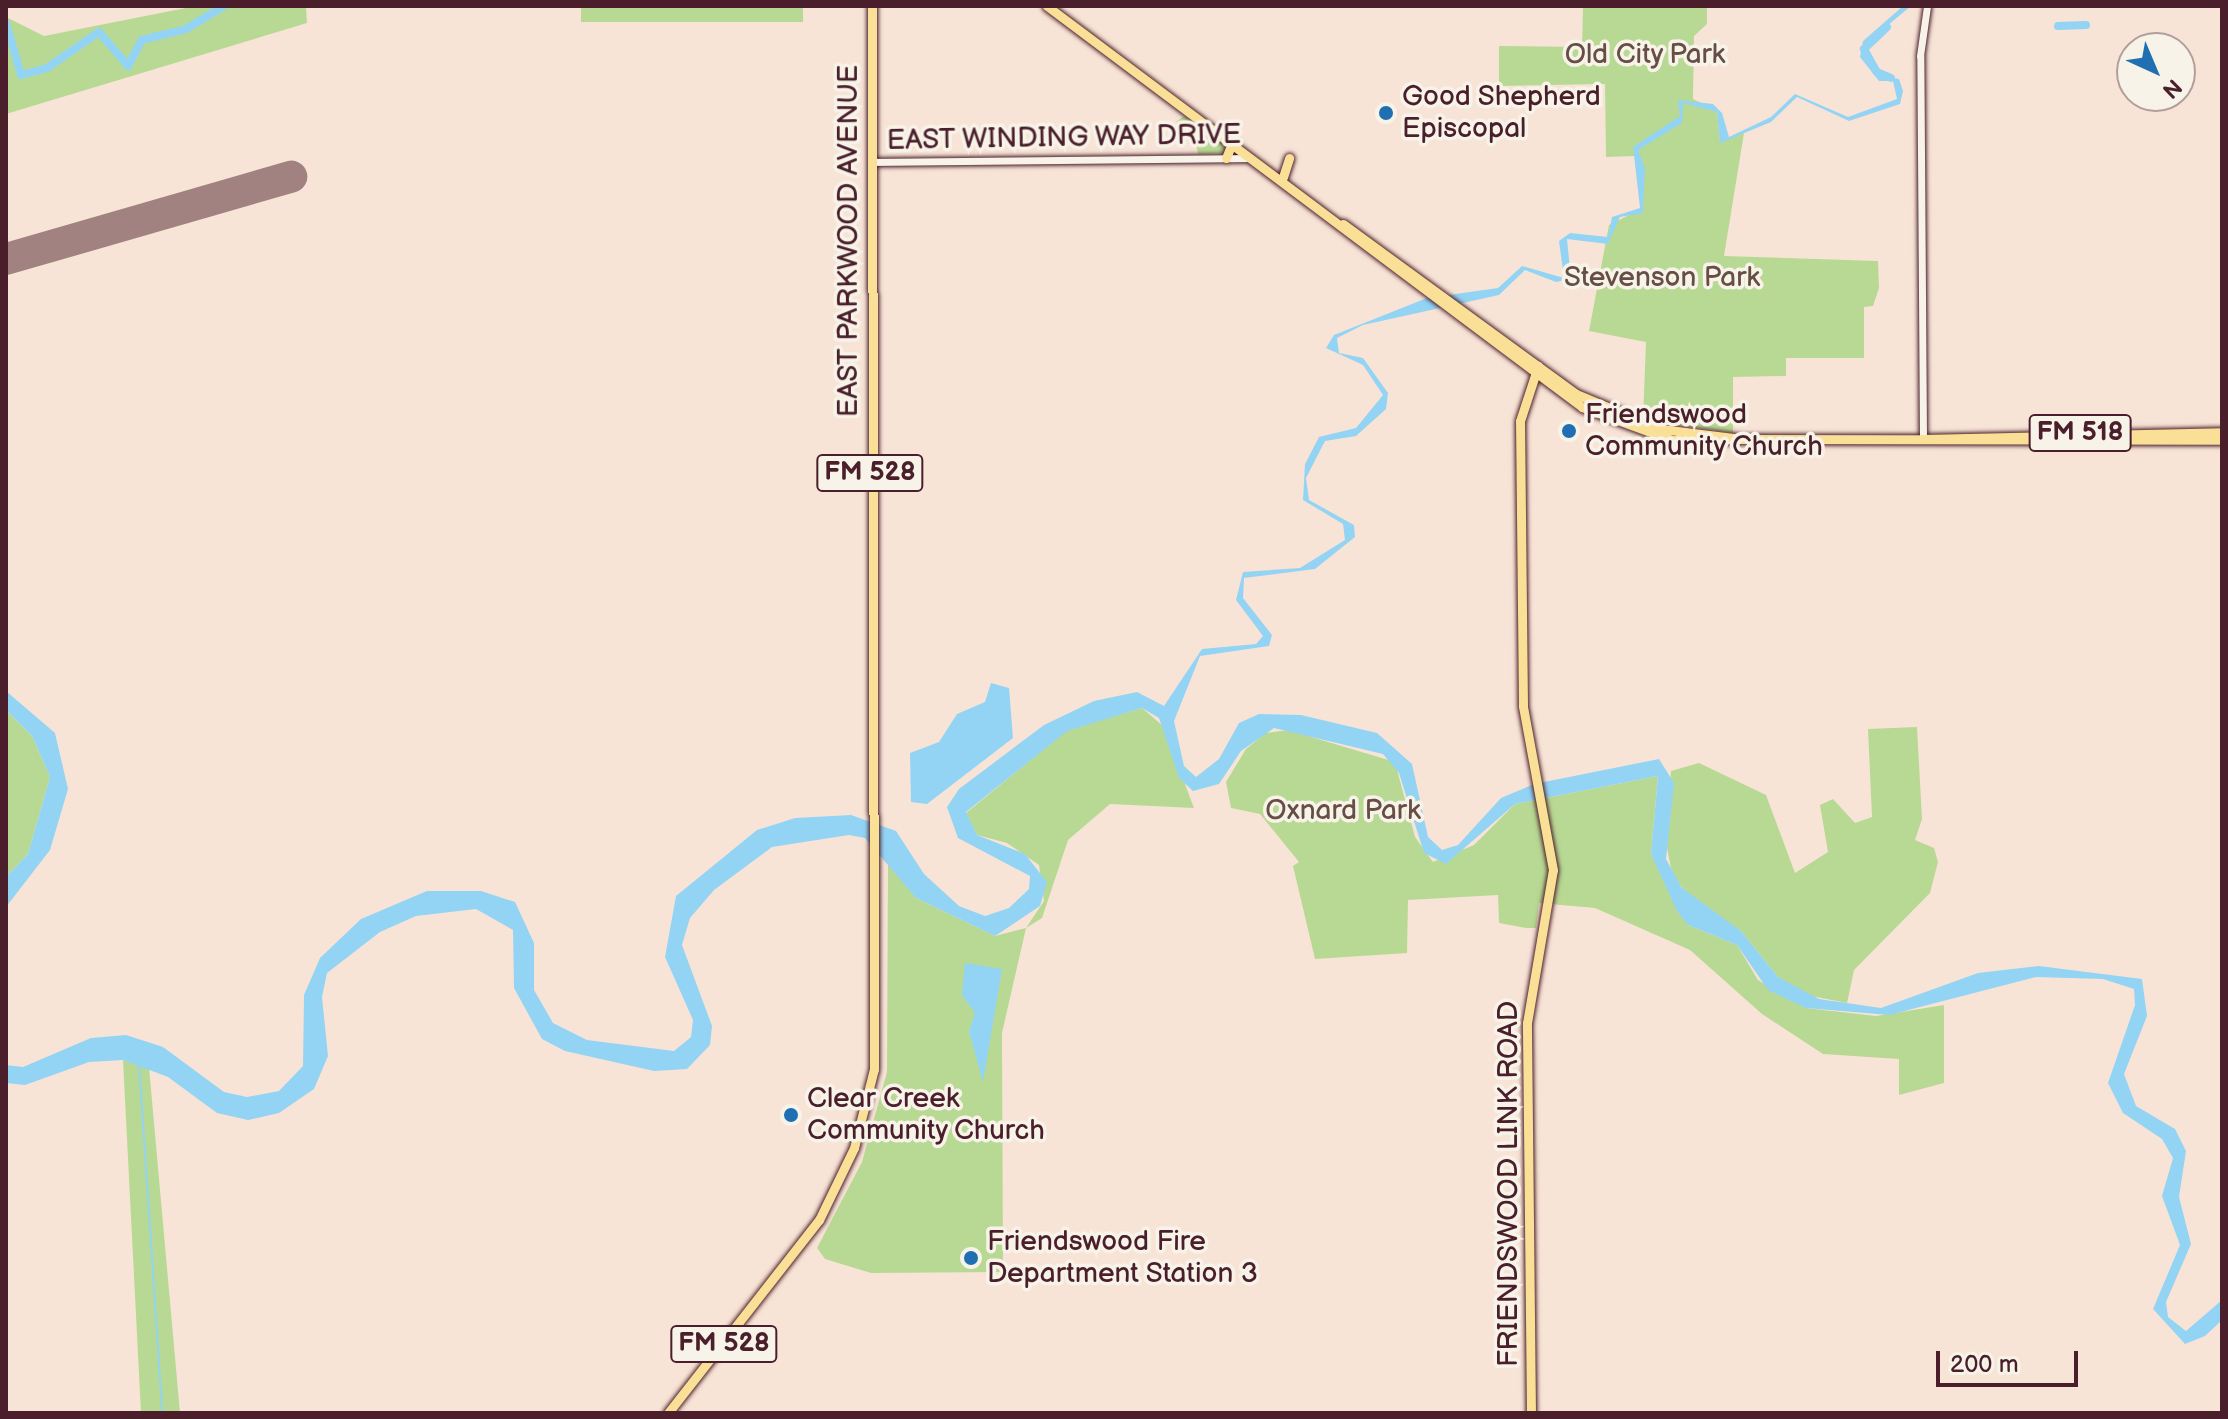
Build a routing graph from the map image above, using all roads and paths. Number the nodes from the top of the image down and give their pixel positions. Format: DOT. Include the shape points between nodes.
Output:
graph roads {
  1 [pos="872,6"];
  2 [pos="1047,6"];
  3 [pos="1927,6"];
  4 [pos="1233,141"];
  5 [pos="1226,158"];
  6 [pos="1257,158"];
  7 [pos="1289,158"];
  8 [pos="872,162"];
  9 [pos="1283,177"];
  10 [pos="1343,224"];
  11 [pos="1536,370"];
  12 [pos="1550,386"];
  13 [pos="1526,393"];
  14 [pos="2222,432"];
  15 [pos="1741,439"];
  16 [pos="1923,439"];
  17 [pos="2222,440"];
  18 [pos="668,1413"];
  19 [pos="1531,1413"];
  1 -- 8 [label="main road, EAST PARKWOOD AVENUE / FM 528"];
  2 -- 4 [label="main road, FM 518"];
  3 -- 16 [label="street"];
  4 -- 5 [label="main road"];
  4 -- 6 [label="main road, FM 518"];
  5 -- 6 [label="street, EAST WINDING WAY DRIVE"];
  5 -- 8 [label="street, EAST WINDING WAY DRIVE"];
  6 -- 9 [label="main road, FM 518"];
  7 -- 9 [label="main road"];
  8 -- 18 [label="main road, EAST PARKWOOD AVENUE / FM 528" via="877,1040 854,1148 799,1251"];
  9 -- 10 [label="main road, FM 518"];
  10 -- 11 [label="main road, FM 518"];
  10 -- 11 [label="main road, FM 518" via="1416,286"];
  11 -- 12 [label="main road, FM 518"];
  11 -- 13 [label="main road, FRIENDSWOOD LINK ROAD"];
  11 -- 15 [label="main road, FM 518" via="1613,414"];
  12 -- 13 [label="main road"];
  12 -- 15 [label="main road, FM 518" via="1644,433 1708,444"];
  13 -- 19 [label="main road, FRIENDSWOOD LINK ROAD" via="1520,437 1523,706 1551,848 1527,1023"];
  14 -- 16 [label="main road, FM 518"];
  15 -- 16 [label="main road, FM 518"];
  16 -- 17 [label="main road, FM 518"];
}
